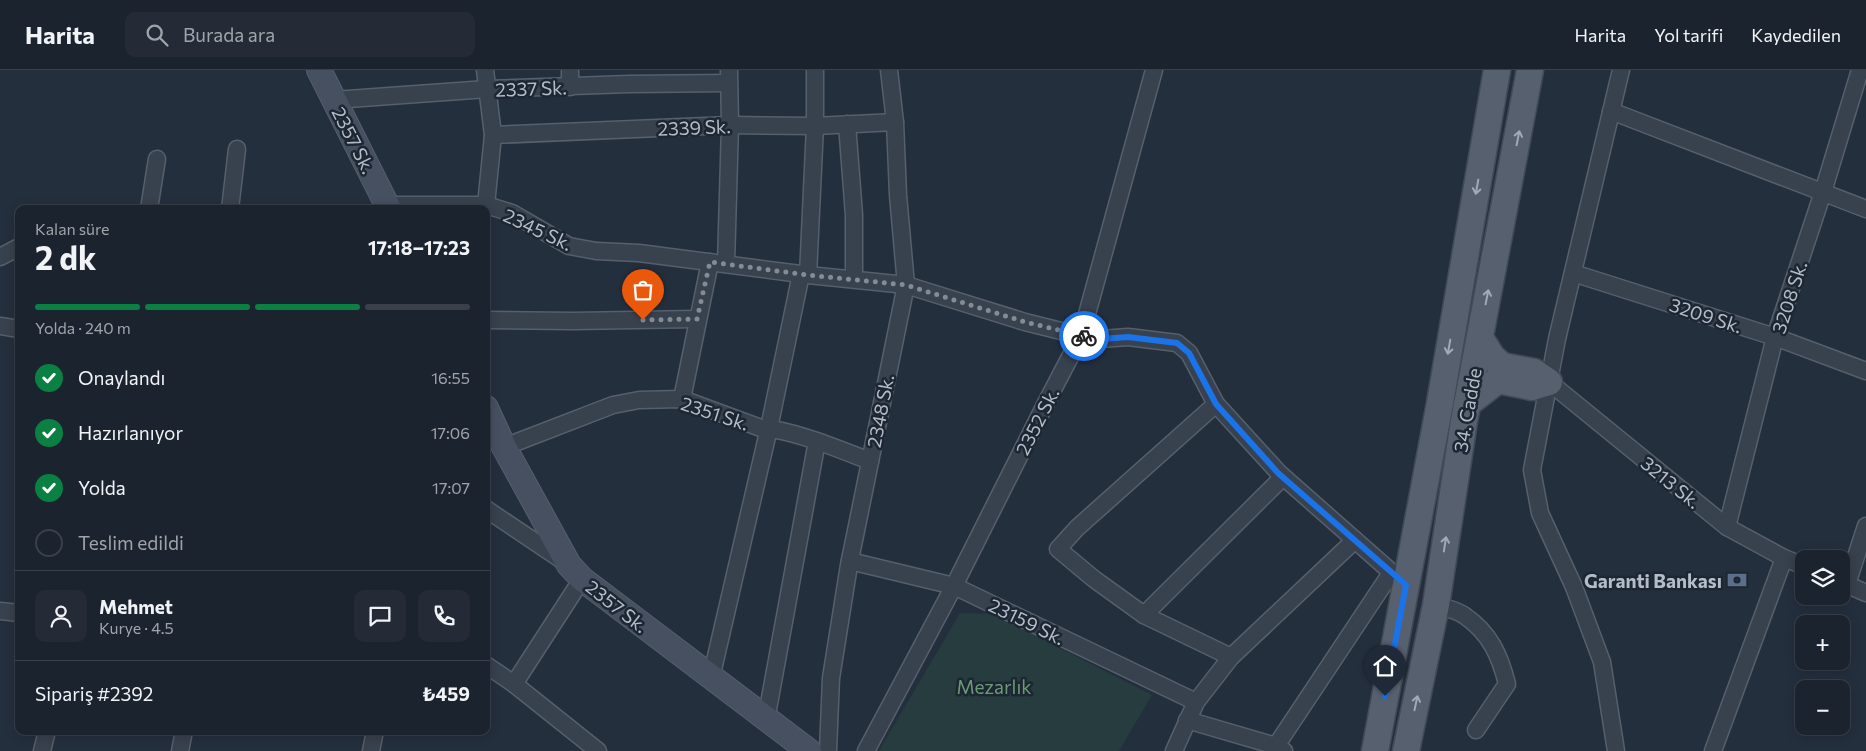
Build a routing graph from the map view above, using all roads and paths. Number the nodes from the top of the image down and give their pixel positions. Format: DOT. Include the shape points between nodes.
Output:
graph roads {
  1 [pos="319,70"];
  2 [pos="485,70"];
  3 [pos="570,70"];
  4 [pos="815,70"];
  5 [pos="889,70"];
  6 [pos="1154,70"];
  7 [pos="1497,70"];
  8 [pos="1530,70"];
  9 [pos="1621,70"];
  10 [pos="1860,70"];
  11 [pos="643,77"];
  12 [pos="729,77"];
  13 [pos="570,87"];
  14 [pos="487,89"];
  15 [pos="334,100"];
  16 [pos="1611,111"];
  17 [pos="895,122"];
  18 [pos="847,124"];
  19 [pos="730,125"];
  20 [pos="815,126"];
  21 [pos="493,135"];
  22 [pos="238,149"];
  23 [pos="157,159"];
  24 [pos="1824,192"];
  25 [pos="150,205"];
  26 [pos="231,205"];
  27 [pos="384,205"];
  28 [pos="486,205"];
  29 [pos="490,206"];
  30 [pos="1866,208"];
  31 [pos="15,249"];
  32 [pos="0,257"];
  33 [pos="710,262"];
  34 [pos="726,264"];
  35 [pos="1573,273"];
  36 [pos="805,274"];
  37 [pos="854,279"];
  38 [pos="906,285"];
  39 [pos="697,319"];
  40 [pos="490,320"];
  41 [pos="0,326"];
  42 [pos="15,328"];
  43 [pos="1081,336"];
  44 [pos="1775,337"];
  45 [pos="1480,338"];
  46 [pos="1866,371"];
  47 [pos="1500,373"];
  48 [pos="1549,382"];
  49 [pos="682,399"];
  50 [pos="1216,404"];
  51 [pos="1467,404"];
  52 [pos="490,417"];
  53 [pos="769,428"];
  54 [pos="817,441"];
  55 [pos="504,447"];
  56 [pos="870,461"];
  57 [pos="1283,477"];
  58 [pos="490,511"];
  59 [pos="1866,526"];
  60 [pos="1727,527"];
  61 [pos="1354,540"];
  62 [pos="1784,558"];
  63 [pos="850,561"];
  64 [pos="1795,562"];
  65 [pos="1850,567"];
  66 [pos="575,572"];
  67 [pos="1399,579"];
  68 [pos="954,586"];
  69 [pos="1850,586"];
  70 [pos="1866,593"];
  71 [pos="1436,605"];
  72 [pos="0,611"];
  73 [pos="15,613"];
  74 [pos="1144,615"];
  75 [pos="1231,657"];
  76 [pos="490,668"];
  77 [pos="711,678"];
  78 [pos="514,684"];
  79 [pos="1196,702"];
  80 [pos="766,720"];
  81 [pos="1187,720"];
  82 [pos="1476,730"];
  83 [pos="46,735"];
  84 [pos="183,735"];
  85 [pos="374,735"];
  86 [pos="1250,745"];
  87 [pos="1280,749"];
  88 [pos="42,751"];
  89 [pos="180,751"];
  90 [pos="371,751"];
  91 [pos="598,751"];
  92 [pos="809,751"];
  93 [pos="828,751"];
  94 [pos="866,751"];
  95 [pos="1174,751"];
  96 [pos="1375,751"];
  97 [pos="1406,751"];
  98 [pos="1616,751"];
  99 [pos="1713,751"];
  1 -- 15 [label="street, 2357 Sk."];
  2 -- 14 [label="street"];
  3 -- 13 [label="street"];
  4 -- 20 [label="street"];
  5 -- 17 [label="street, 2348 Sk."];
  6 -- 43 [label="street, 2352 Sk."];
  7 -- 67 [label="main road, 34. Cadde, one-way" via="1440,403"];
  45 -- 8 [label="main road, 34. Cadde, one-way"];
  9 -- 16 [label="street"];
  10 -- 24 [label="street, 3208 Sk."];
  11 -- 12 [label="street, 2337 Sk."];
  11 -- 13 [label="street, 2337 Sk."];
  12 -- 19 [label="street"];
  13 -- 14 [label="street, 2337 Sk."];
  14 -- 15 [label="street, 2337 Sk."];
  14 -- 21 [label="street"];
  15 -- 27 [label="street, 2357 Sk."];
  16 -- 24 [label="street"];
  16 -- 35 [label="street"];
  17 -- 18 [label="street, 2339 Sk."];
  17 -- 38 [label="street, 2348 Sk."];
  18 -- 20 [label="street, 2339 Sk."];
  18 -- 37 [label="street" via="854,215"];
  19 -- 20 [label="street, 2339 Sk."];
  19 -- 21 [label="street, 2339 Sk."];
  19 -- 34 [label="street"];
  20 -- 36 [label="street"];
  21 -- 28 [label="street"];
  22 -- 26 [label="street"];
  23 -- 25 [label="street"];
  24 -- 30 [label="street"];
  24 -- 44 [label="street, 3208 Sk."];
  29 -- 33 [label="street, 2345 Sk." via="512,213 569,246"];
  31 -- 32 [label="street"];
  33 -- 34 [label="street, 2345 Sk."];
  33 -- 39 [label="street"];
  34 -- 36 [label="street, 2345 Sk."];
  35 -- 44 [label="street, 3209 Sk."];
  35 -- 48 [label="street"];
  36 -- 37 [label="street, 2345 Sk."];
  36 -- 53 [label="street"];
  37 -- 38 [label="street, 2345 Sk."];
  38 -- 43 [label="street, 2345 Sk."];
  38 -- 56 [label="street, 2348 Sk."];
  39 -- 40 [label="street"];
  39 -- 49 [label="street"];
  41 -- 42 [label="street"];
  43 -- 50 [label="street, 2345 Sk." via="1177,343 1189,353"];
  43 -- 68 [label="street, 2352 Sk."];
  44 -- 46 [label="street, 3209 Sk."];
  44 -- 60 [label="street, 3208 Sk."];
  45 -- 47 [label="main road"];
  45 -- 51 [label="main road, 34. Cadde"];
  47 -- 48 [label="main road" via="1532,387"];
  47 -- 51 [label="main road"];
  48 -- 60 [label="street, 3213 Sk."];
  48 -- 98 [label="street" via="1532,470 1540,513 1574,587 1602,662"];
  49 -- 53 [label="street, 2351 Sk." via="761,428"];
  49 -- 55 [label="street, 2351 Sk." via="639,400 613,405"];
  50 -- 57 [label="street, 2345 Sk."];
  50 -- 74 [label="street" via="1077,528 1058,549"];
  71 -- 51 [label="main road, 34. Cadde, one-way"];
  52 -- 55 [label="street, 2357 Sk."];
  53 -- 54 [label="street, 2351 Sk."];
  53 -- 77 [label="street"];
  54 -- 56 [label="street, 2351 Sk."];
  54 -- 80 [label="street"];
  55 -- 66 [label="street, 2357 Sk."];
  56 -- 63 [label="street, 2348 Sk."];
  57 -- 61 [label="street, 2345 Sk."];
  57 -- 74 [label="street"];
  58 -- 66 [label="street"];
  59 -- 65 [label="street"];
  60 -- 62 [label="street, 3213 Sk."];
  61 -- 67 [label="street, 2345 Sk."];
  61 -- 75 [label="street"];
  62 -- 64 [label="street, 3213 Sk."];
  62 -- 99 [label="street"];
  63 -- 68 [label="street, 23159 Sk."];
  63 -- 93 [label="street, 2348 Sk." via="831,678"];
  66 -- 77 [label="street, 2357 Sk."];
  66 -- 78 [label="street"];
  67 -- 87 [label="street"];
  67 -- 96 [label="main road, 34. Cadde"];
  68 -- 79 [label="street, 23159 Sk."];
  68 -- 94 [label="street, 2352 Sk."];
  69 -- 70 [label="street"];
  71 -- 82 [label="street" via="1464,615 1489,638 1501,661 1507,684"];
  97 -- 71 [label="main road, 34. Cadde, one-way"];
  72 -- 73 [label="street"];
  74 -- 75 [label="street"];
  75 -- 79 [label="street"];
  76 -- 78 [label="street"];
  77 -- 80 [label="street, 2357 Sk."];
  78 -- 91 [label="street"];
  79 -- 81 [label="street"];
  80 -- 92 [label="street, 2357 Sk."];
  81 -- 86 [label="street"];
  81 -- 95 [label="street"];
  83 -- 88 [label="street"];
  84 -- 89 [label="street"];
  85 -- 90 [label="street"];
  86 -- 87 [label="street"];
}
